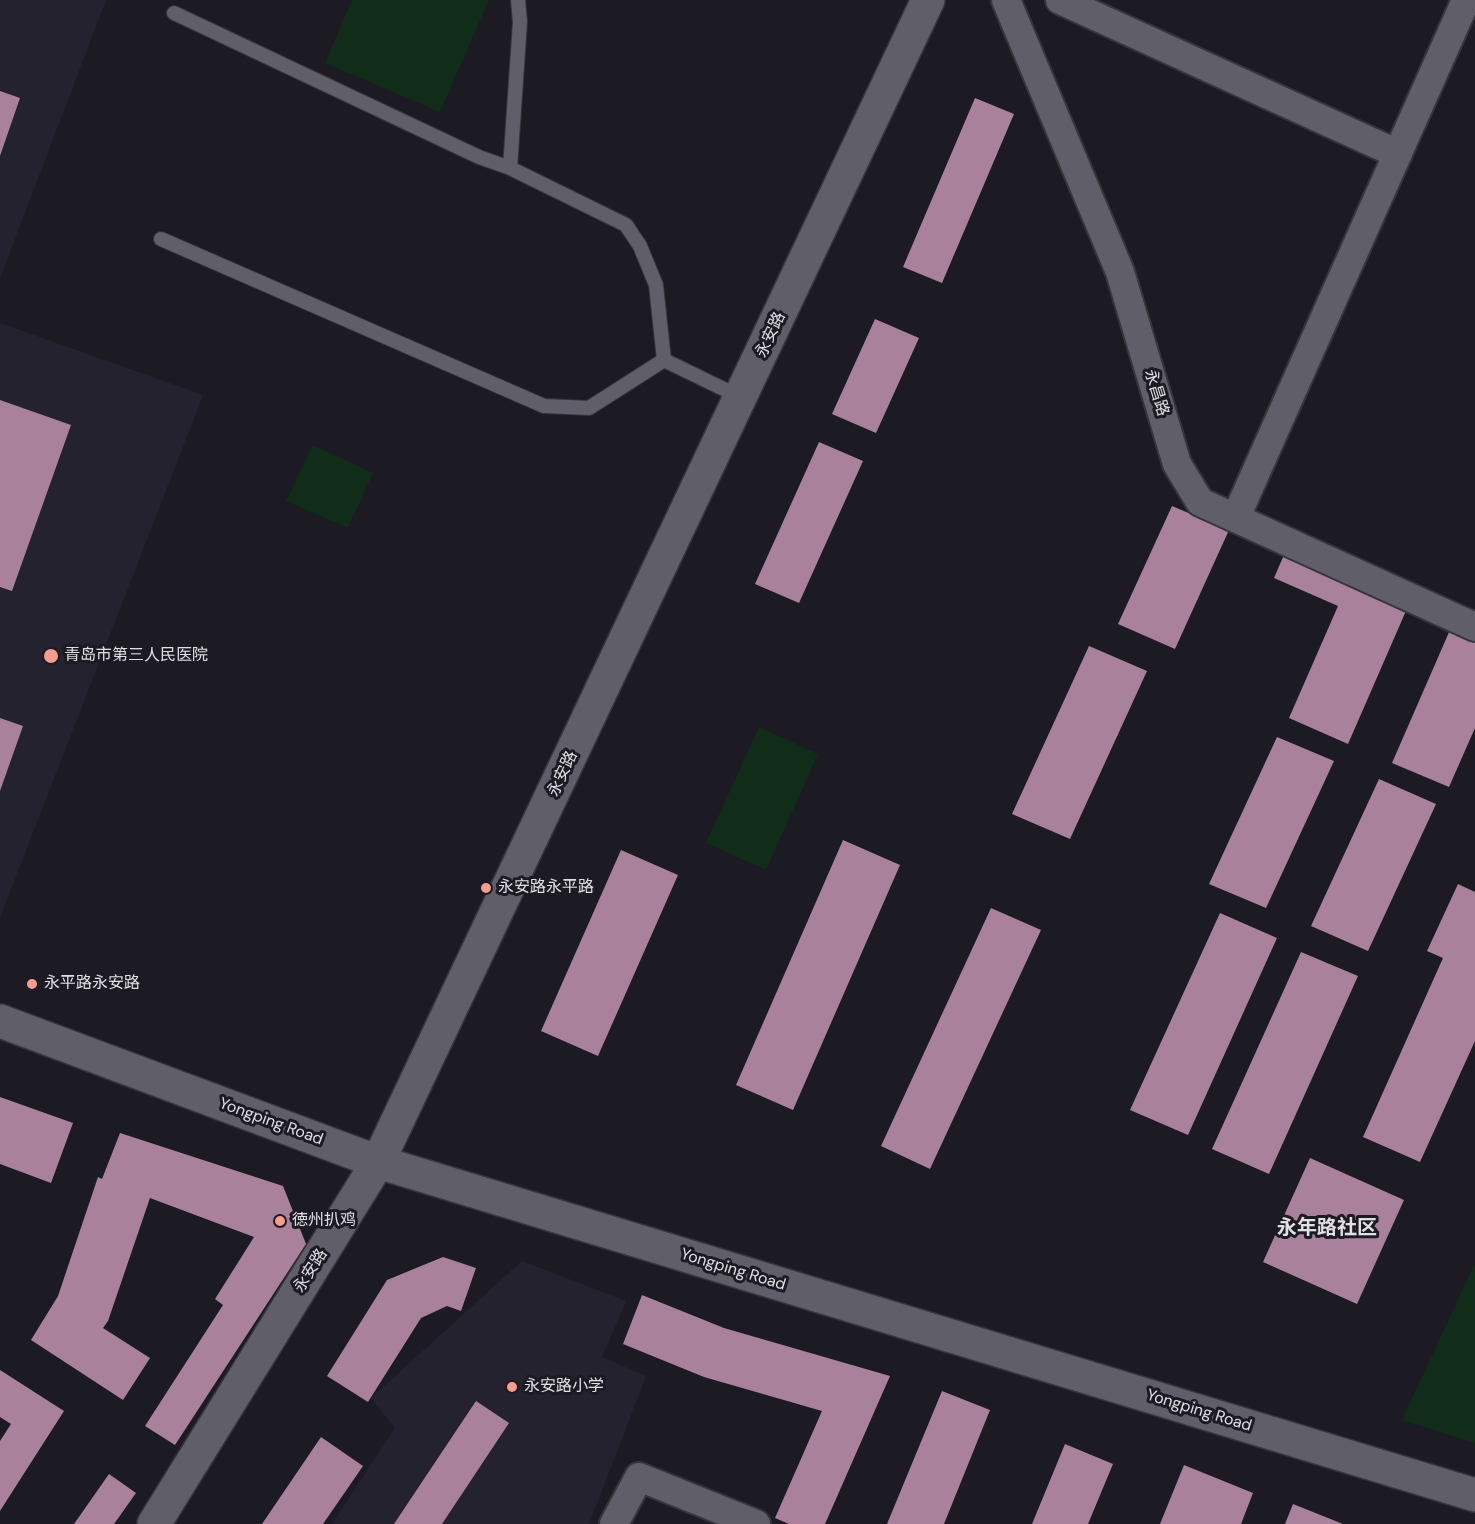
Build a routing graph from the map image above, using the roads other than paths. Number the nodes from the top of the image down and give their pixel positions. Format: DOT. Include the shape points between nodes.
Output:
graph roads {
  1 [pos="518,0"];
  2 [pos="928,0"];
  3 [pos="1006,0"];
  4 [pos="1060,0"];
  5 [pos="1466,0"];
  6 [pos="174,13"];
  7 [pos="1398,154"];
  8 [pos="510,168"];
  9 [pos="161,239"];
  10 [pos="664,360"];
  11 [pos="742,398"];
  12 [pos="1236,518"];
  13 [pos="1475,627"];
  14 [pos="0,1021"];
  15 [pos="378,1162"];
  16 [pos="1475,1495"];
  17 [pos="154,1524"];
  18 [pos="614,1524"];
  19 [pos="756,1524"];
  1 -- 8 [label="lane" via="520,22"];
  2 -- 11 [label="street, 永安路"];
  3 -- 12 [label="street, 永昌路" via="1120,272 1177,464 1200,502"];
  4 -- 7 [label="street"];
  5 -- 7 [label="street"];
  6 -- 8 [label="lane"];
  7 -- 12 [label="street"];
  8 -- 10 [label="lane" via="626,225 640,246 656,285"];
  9 -- 10 [label="lane" via="544,406 589,408"];
  10 -- 11 [label="lane"];
  11 -- 15 [label="street, 永安路"];
  12 -- 13 [label="street, 永昌路"];
  14 -- 15 [label="street, Yongping Road"];
  15 -- 16 [label="street, Yongping Road"];
  15 -- 17 [label="street, 永安路"];
  18 -- 19 [label="street" via="639,1477"];
}
